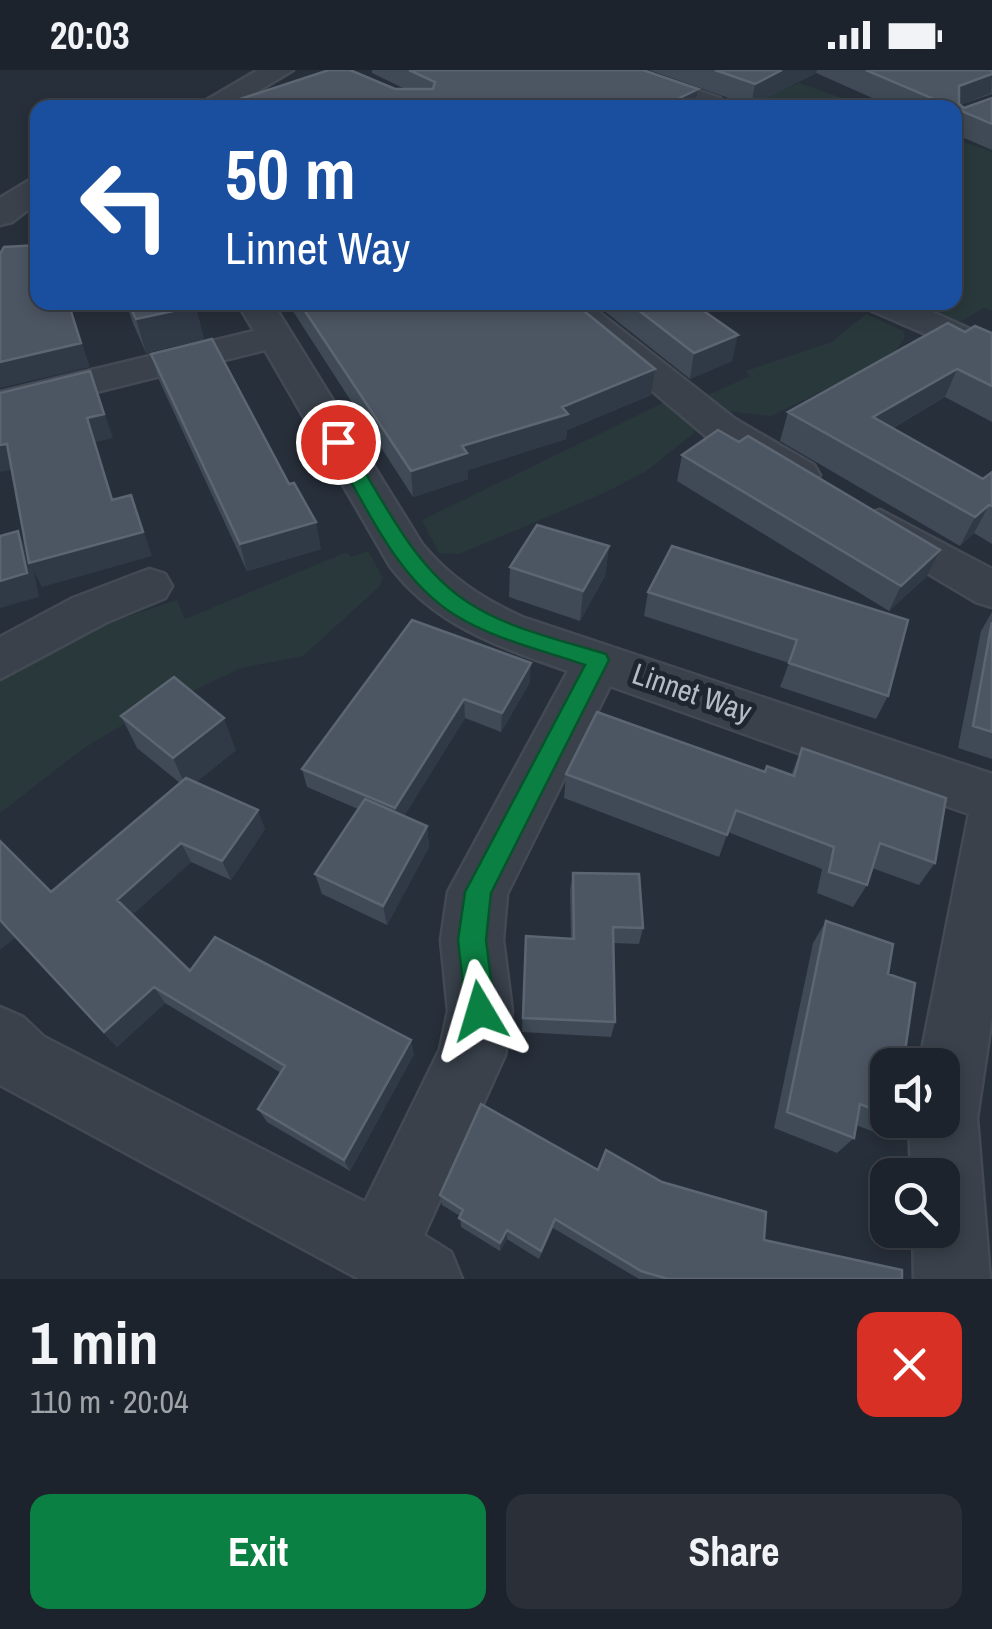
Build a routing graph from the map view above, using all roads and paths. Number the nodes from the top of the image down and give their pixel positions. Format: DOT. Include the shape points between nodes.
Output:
graph roads {
  1 [pos="614,70"];
  2 [pos="286,81"];
  3 [pos="230,100"];
  4 [pos="266,100"];
  5 [pos="700,100"];
  6 [pos="574,310"];
  7 [pos="898,310"];
  8 [pos="264,320"];
  9 [pos="992,352"];
  10 [pos="0,404"];
  11 [pos="149,586"];
  12 [pos="992,590"];
  13 [pos="0,660"];
  14 [pos="598,660"];
  15 [pos="992,798"];
  16 [pos="992,825"];
  17 [pos="0,1040"];
  18 [pos="402,1264"];
  19 [pos="952,1279"];
  1 -- 5 [label="street"];
  2 -- 3 [label="street"];
  2 -- 4 [label="street"];
  6 -- 12 [label="street" via="722,428"];
  7 -- 9 [label="street"];
  8 -- 10 [label="street"];
  8 -- 14 [label="street, Linnet Way" via="422,576 462,610"];
  11 -- 13 [label="street"];
  14 -- 15 [label="street, Linnet Way"];
  14 -- 18 [label="street" via="478,892 472,940 480,1011 472,1055"];
  16 -- 19 [label="street" via="943,1118"];
  17 -- 18 [label="street" via="21,1060"];
}
